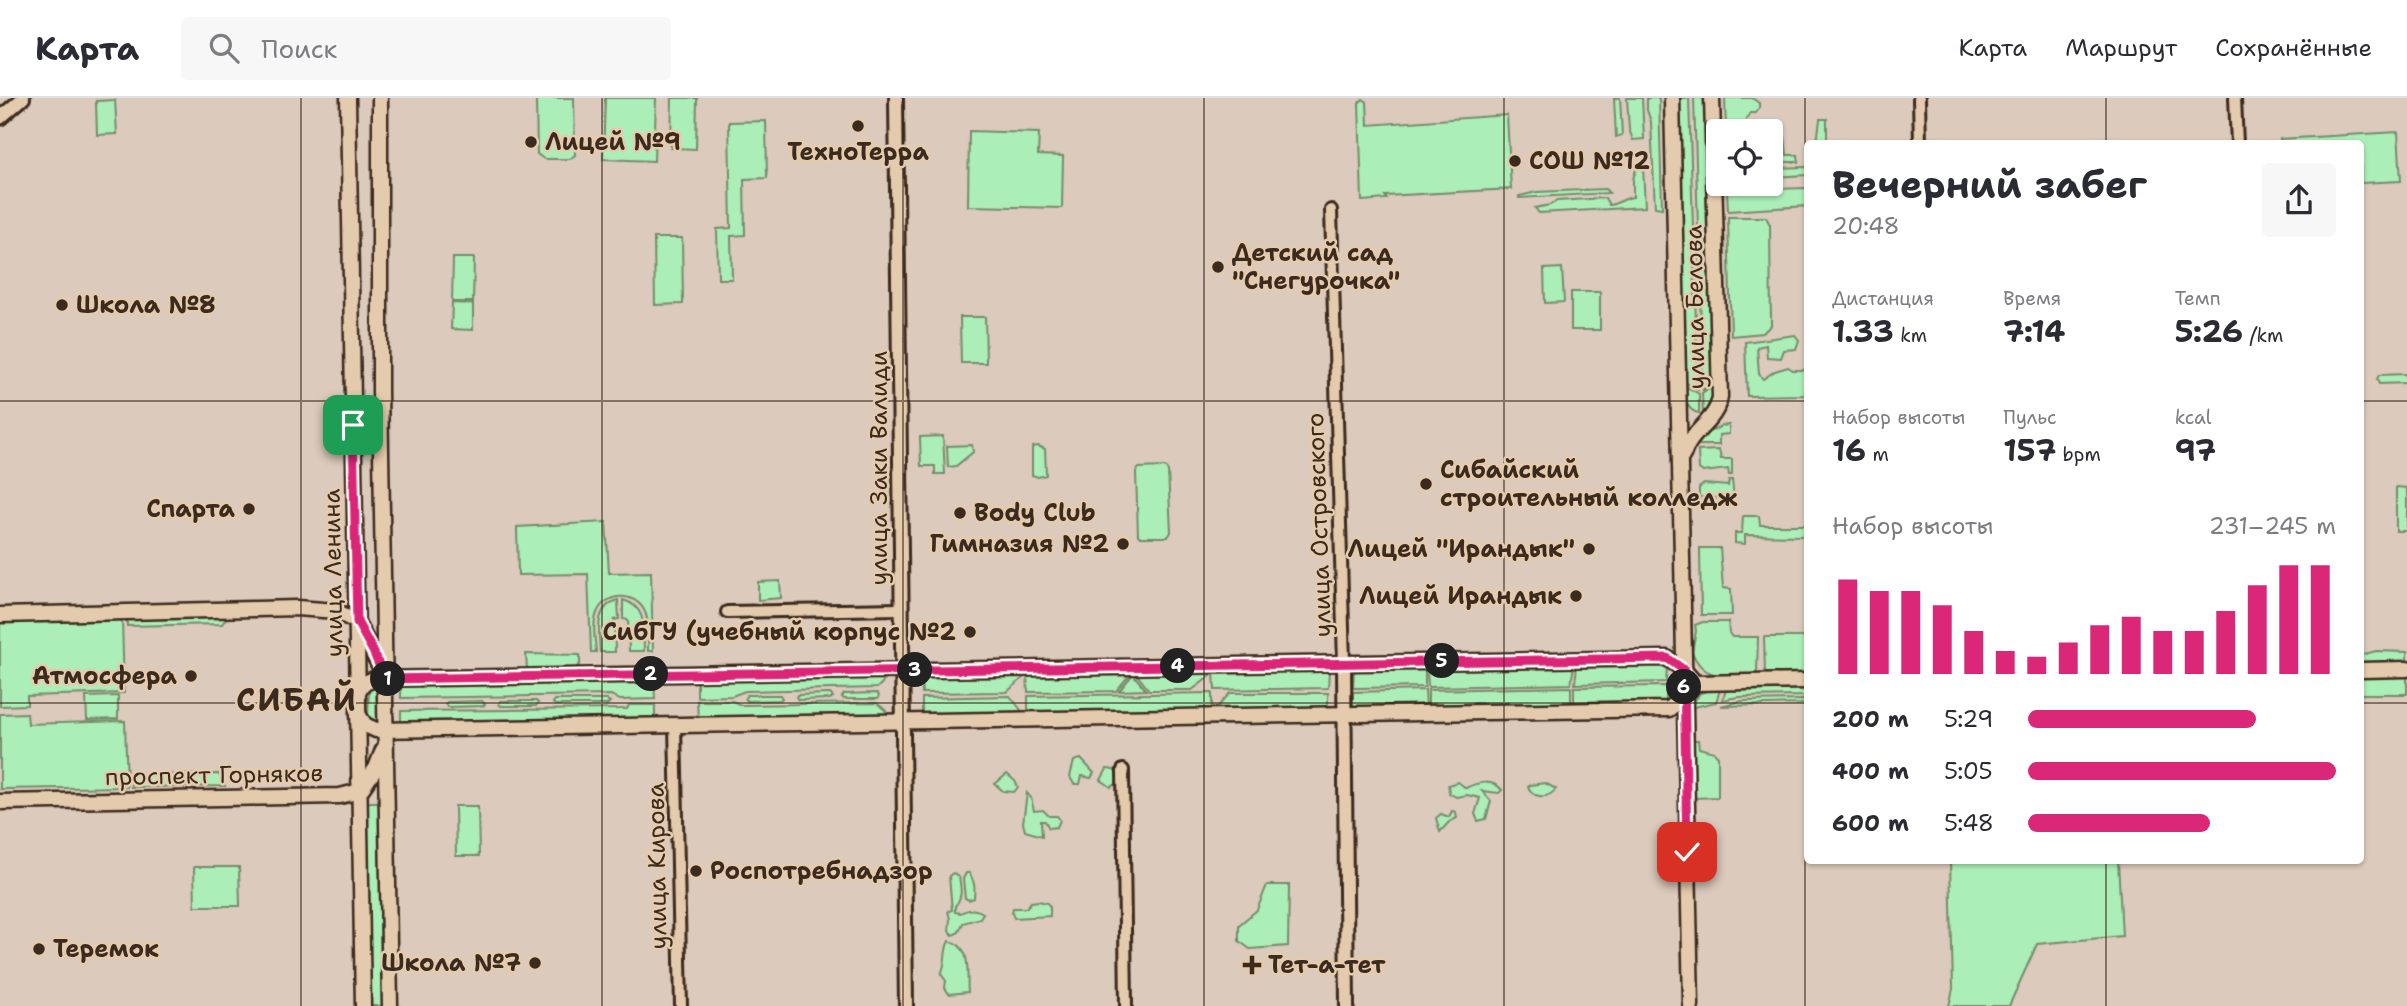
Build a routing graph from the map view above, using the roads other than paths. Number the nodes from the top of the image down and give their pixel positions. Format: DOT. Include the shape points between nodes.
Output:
graph roads {
  1 [pos="23,98"];
  2 [pos="348,98"];
  3 [pos="380,98"];
  4 [pos="896,98"];
  5 [pos="1672,98"];
  6 [pos="1712,98"];
  7 [pos="1919,98"];
  8 [pos="2235,98"];
  9 [pos="0,118"];
  10 [pos="1920,140"];
  11 [pos="2237,140"];
  12 [pos="1331,210"];
  13 [pos="1686,416"];
  14 [pos="1708,420"];
  15 [pos="1682,459"];
  16 [pos="901,609"];
  17 [pos="384,612"];
  18 [pos="727,612"];
  19 [pos="0,615"];
  20 [pos="357,617"];
  21 [pos="1684,644"];
  22 [pos="1667,658"];
  23 [pos="1343,663"];
  24 [pos="2407,669"];
  25 [pos="902,670"];
  26 [pos="1684,670"];
  27 [pos="2364,670"];
  28 [pos="385,679"];
  29 [pos="1804,681"];
  30 [pos="1695,683"];
  31 [pos="358,691"];
  32 [pos="1684,698"];
  33 [pos="1669,709"];
  34 [pos="358,713"];
  35 [pos="1343,714"];
  36 [pos="1684,716"];
  37 [pos="902,721"];
  38 [pos="675,725"];
  39 [pos="386,730"];
  40 [pos="1123,770"];
  41 [pos="360,794"];
  42 [pos="387,797"];
  43 [pos="0,802"];
  44 [pos="363,1006"];
  45 [pos="390,1006"];
  46 [pos="681,1006"];
  47 [pos="906,1006"];
  48 [pos="1126,1006"];
  49 [pos="1347,1006"];
  50 [pos="1691,1006"];
  1 -- 9 [label="street"];
  2 -- 20 [label="main road, улица Ленина"];
  3 -- 17 [label="main road, улица Ленина"];
  4 -- 16 [label="street, улица Заки Валиди"];
  5 -- 13 [label="main road, улица Белова"];
  6 -- 14 [label="main road, улица Белова" via="1720,397"];
  7 -- 10 [label="street"];
  8 -- 11 [label="street"];
  12 -- 23 [label="street, улица Островского"];
  13 -- 14 [label="main road"];
  13 -- 15 [label="main road, улица Белова"];
  14 -- 15 [label="main road, улица Белова" via="1696,430"];
  15 -- 21 [label="main road, улица Белова"];
  16 -- 18 [label="street"];
  16 -- 25 [label="street, улица Заки Валиди"];
  17 -- 20 [label="main road" via="376,618"];
  17 -- 28 [label="main road, улица Ленина"];
  19 -- 20 [label="main road" via="297,608"];
  20 -- 28 [label="main road"];
  20 -- 31 [label="main road, улица Ленина"];
  21 -- 22 [label="main road"];
  21 -- 26 [label="main road, улица Белова"];
  22 -- 23 [label="main road"];
  22 -- 26 [label="main road"];
  23 -- 25 [label="main road"];
  23 -- 35 [label="street, улица Островского"];
  24 -- 27 [label="main road"];
  25 -- 28 [label="main road"];
  25 -- 37 [label="street, улица Заки Валиди"];
  26 -- 30 [label="main road"];
  26 -- 32 [label="main road, улица Белова"];
  28 -- 31 [label="main road" via="374,679"];
  28 -- 39 [label="main road, улица Ленина"];
  29 -- 30 [label="main road"];
  30 -- 32 [label="main road"];
  31 -- 34 [label="main road, улица Ленина"];
  32 -- 33 [label="main road"];
  32 -- 36 [label="main road"];
  33 -- 35 [label="main road"];
  33 -- 36 [label="main road"];
  34 -- 39 [label="main road" via="365,725"];
  34 -- 41 [label="main road, улица Ленина"];
  35 -- 37 [label="main road"];
  35 -- 49 [label="street, улица Островского"];
  36 -- 50 [label="main road"];
  37 -- 38 [label="main road"];
  37 -- 47 [label="street, улица Заки Валиди"];
  38 -- 39 [label="main road"];
  38 -- 46 [label="street, улица Кирова"];
  39 -- 41 [label="main road, проспект Горняков" via="376,768"];
  39 -- 42 [label="main road, улица Ленина"];
  40 -- 48 [label="street"];
  41 -- 42 [label="main road" via="377,792"];
  41 -- 43 [label="main road, проспект Горняков"];
  41 -- 44 [label="main road, улица Ленина"];
  42 -- 45 [label="main road, улица Ленина"];
}
